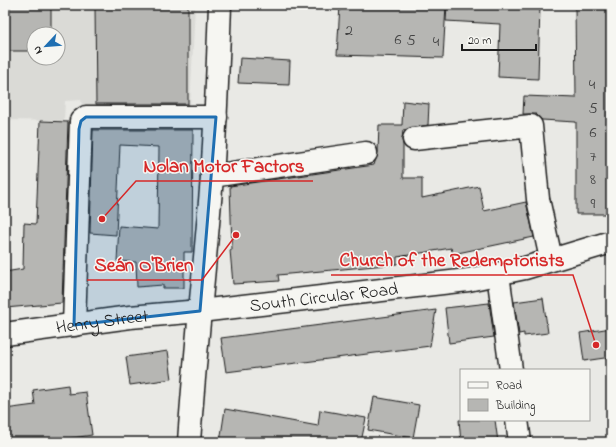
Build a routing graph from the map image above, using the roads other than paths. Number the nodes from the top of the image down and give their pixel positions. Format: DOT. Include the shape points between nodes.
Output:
graph roads {
  1 [pos="220,5"];
  2 [pos="216,117"];
  3 [pos="414,139"];
  4 [pos="366,153"];
  5 [pos="212,176"];
  6 [pos="611,242"];
  7 [pos="551,260"];
  8 [pos="498,274"];
  9 [pos="200,311"];
  10 [pos="74,325"];
  11 [pos="5,334"];
  12 [pos="511,369"];
  13 [pos="517,421"];
  14 [pos="189,442"];
  15 [pos="520,442"];
  1 -- 2 [label="street"];
  2 -- 5 [label="street"];
  2 -- 10 [label="street" via="86,117 81,121"];
  3 -- 7 [label="street" via="531,126 538,199"];
  4 -- 5 [label="street"];
  5 -- 9 [label="street"];
  6 -- 7 [label="street, South Circular Road"];
  7 -- 8 [label="street, South Circular Road"];
  8 -- 9 [label="street, South Circular Road" via="468,280"];
  8 -- 12 [label="street"];
  9 -- 10 [label="street, Henry Street"];
  9 -- 14 [label="street"];
  10 -- 11 [label="street, Henry Street"];
  13 -- 15 [label="street"];
}
